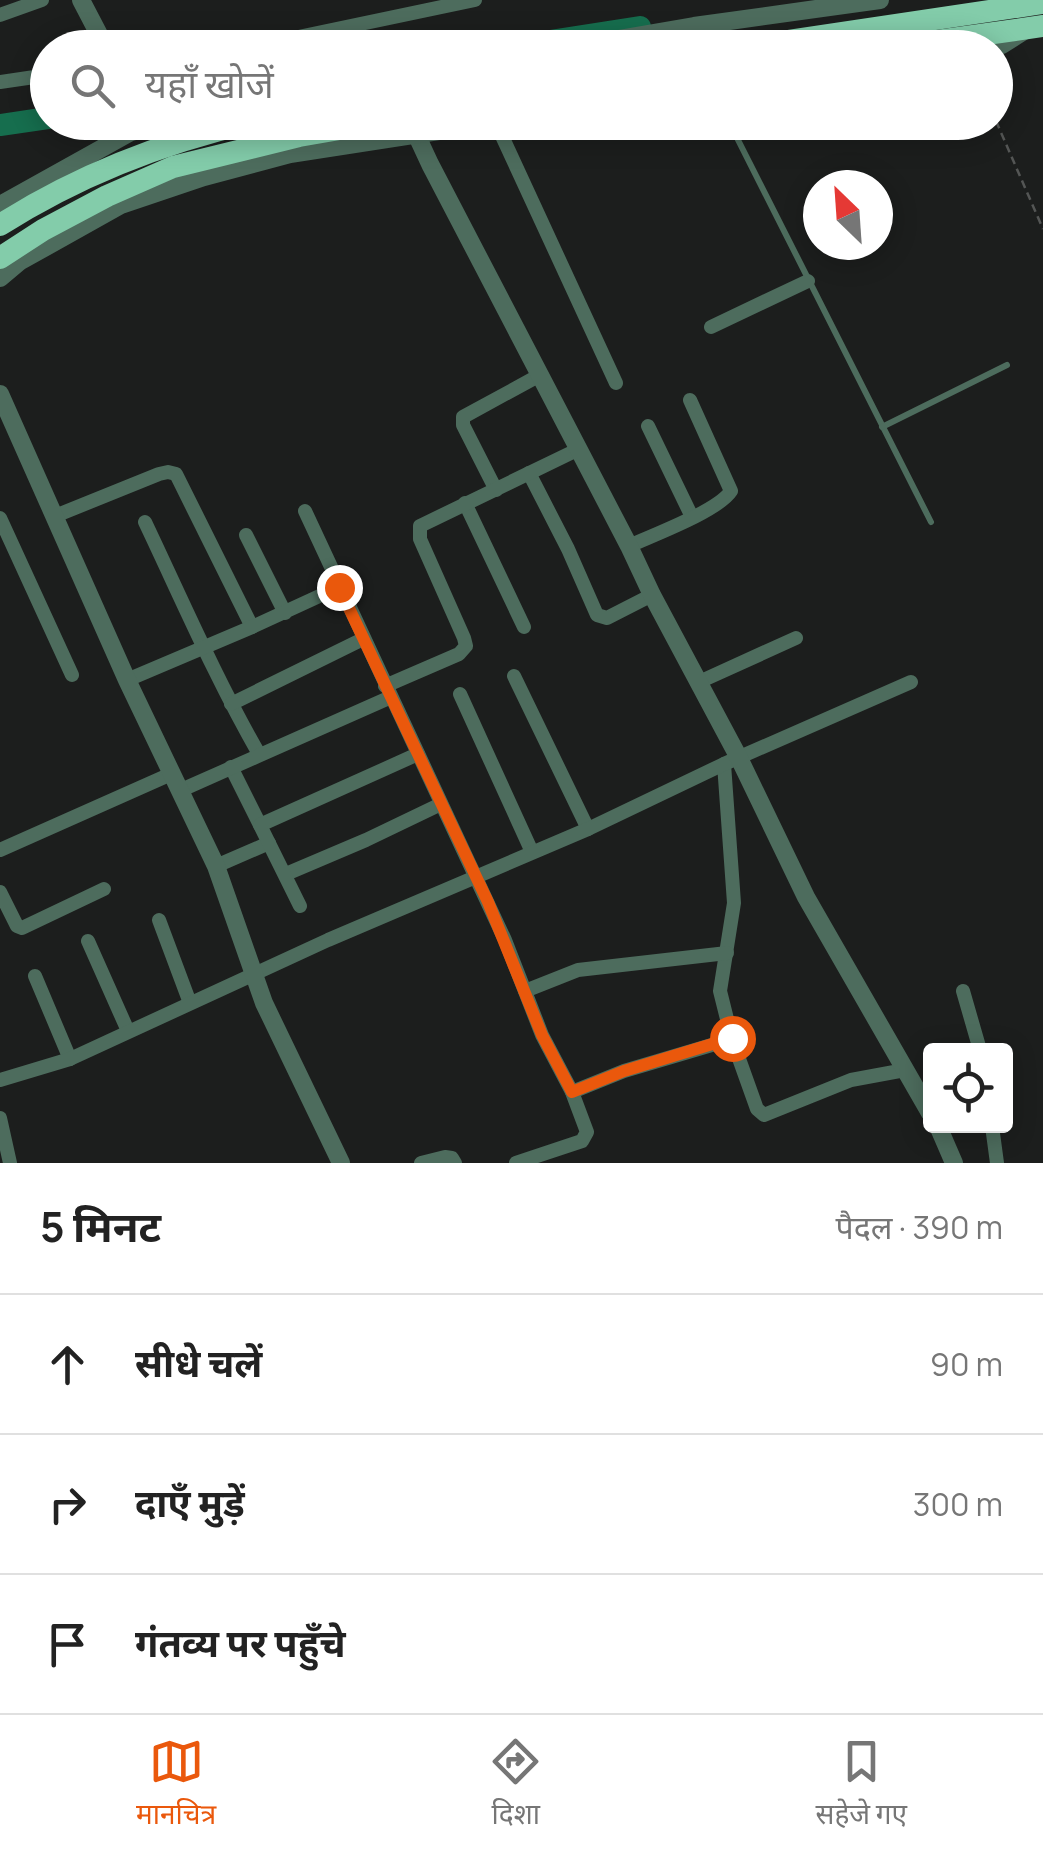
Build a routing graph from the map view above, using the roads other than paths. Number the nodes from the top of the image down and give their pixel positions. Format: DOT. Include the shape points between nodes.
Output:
graph roads {
  1 [pos="42,0"];
  2 [pos="81,0"];
  3 [pos="476,0"];
  4 [pos="880,0"];
  5 [pos="1043,3"];
  6 [pos="0,15"];
  7 [pos="1036,27"];
  8 [pos="97,30"];
  9 [pos="332,30"];
  10 [pos="671,30"];
  11 [pos="862,30"];
  12 [pos="1013,39"];
  13 [pos="30,78"];
  14 [pos="0,82"];
  15 [pos="107,140"];
  16 [pos="184,140"];
  17 [pos="284,140"];
  18 [pos="389,140"];
  19 [pos="419,140"];
  20 [pos="505,140"];
  21 [pos="738,140"];
  22 [pos="0,205"];
  23 [pos="0,226"];
  24 [pos="0,258"];
  25 [pos="0,278"];
  26 [pos="808,282"];
  27 [pos="711,326"];
  28 [pos="1006,366"];
  29 [pos="540,375"];
  30 [pos="616,383"];
  31 [pos="0,394"];
  32 [pos="690,400"];
  33 [pos="648,426"];
  34 [pos="882,427"];
  35 [pos="579,449"];
  36 [pos="530,473"];
  37 [pos="496,490"];
  38 [pos="464,504"];
  39 [pos="305,511"];
  40 [pos="55,516"];
  41 [pos="692,517"];
  42 [pos="0,519"];
  43 [pos="145,522"];
  44 [pos="931,522"];
  45 [pos="246,536"];
  46 [pos="629,546"];
  47 [pos="339,587"];
  48 [pos="652,595"];
  49 [pos="284,612"];
  50 [pos="252,627"];
  51 [pos="524,627"];
  52 [pos="796,638"];
  53 [pos="363,639"];
  54 [pos="202,648"];
  55 [pos="72,675"];
  56 [pos="514,676"];
  57 [pos="127,680"];
  58 [pos="700,682"];
  59 [pos="911,682"];
  60 [pos="388,692"];
  61 [pos="460,694"];
  62 [pos="230,704"];
  63 [pos="259,754"];
  64 [pos="418,754"];
  65 [pos="731,761"];
  66 [pos="232,767"];
  67 [pos="175,782"];
  68 [pos="442,804"];
  69 [pos="260,826"];
  70 [pos="588,829"];
  71 [pos="269,843"];
  72 [pos="0,850"];
  73 [pos="532,852"];
  74 [pos="216,866"];
  75 [pos="286,874"];
  76 [pos="475,877"];
  77 [pos="104,888"];
  78 [pos="0,892"];
  79 [pos="300,906"];
  80 [pos="159,920"];
  81 [pos="88,941"];
  82 [pos="727,953"];
  83 [pos="254,974"];
  84 [pos="34,976"];
  85 [pos="525,991"];
  86 [pos="964,991"];
  87 [pos="190,1002"];
  88 [pos="128,1031"];
  89 [pos="732,1038"];
  90 [pos="978,1043"];
  91 [pos="70,1059"];
  92 [pos="904,1070"];
  93 [pos="0,1080"];
  94 [pos="572,1092"];
  95 [pos="923,1102"];
  96 [pos="0,1118"];
  97 [pos="941,1133"];
  98 [pos="993,1133"];
  99 [pos="10,1163"];
  100 [pos="341,1163"];
  101 [pos="421,1163"];
  102 [pos="455,1163"];
  103 [pos="516,1163"];
  104 [pos="954,1163"];
  105 [pos="998,1163"];
  1 -- 6 [label="street"];
  2 -- 8 [label="street"];
  3 -- 9 [label="street"];
  4 -- 10 [label="street"];
  5 -- 11 [label="highway"];
  7 -- 12 [label="street"];
  13 -- 14 [label="street"];
  15 -- 22 [label="street"];
  16 -- 23 [label="highway" via="83,178"];
  17 -- 24 [label="highway" via="172,168 90,204"];
  18 -- 25 [label="street" via="290,154 121,205"];
  19 -- 29 [label="street"];
  20 -- 30 [label="street"];
  21 -- 26 [label="lane"];
  26 -- 27 [label="street"];
  26 -- 34 [label="lane"];
  28 -- 34 [label="lane"];
  29 -- 35 [label="street"];
  29 -- 37 [label="street" via="463,417"];
  31 -- 40 [label="street"];
  32 -- 41 [label="street" via="731,491"];
  33 -- 41 [label="street"];
  34 -- 44 [label="lane"];
  35 -- 36 [label="street"];
  35 -- 46 [label="street"];
  36 -- 37 [label="street"];
  36 -- 48 [label="street" via="597,615 607,618"];
  37 -- 38 [label="street"];
  38 -- 51 [label="street"];
  38 -- 60 [label="street" via="418,530 466,646"];
  39 -- 47 [label="street"];
  40 -- 50 [label="street" via="158,474 176,474"];
  40 -- 57 [label="street"];
  41 -- 46 [label="street"];
  42 -- 55 [label="street"];
  43 -- 54 [label="street"];
  45 -- 49 [label="street"];
  46 -- 48 [label="street"];
  47 -- 49 [label="street"];
  47 -- 53 [label="street"];
  48 -- 58 [label="street"];
  49 -- 50 [label="street"];
  50 -- 54 [label="street"];
  52 -- 58 [label="street"];
  53 -- 60 [label="street"];
  53 -- 62 [label="street"];
  54 -- 57 [label="street"];
  54 -- 62 [label="street"];
  56 -- 70 [label="street"];
  57 -- 67 [label="street"];
  58 -- 65 [label="street"];
  59 -- 65 [label="street"];
  60 -- 63 [label="street"];
  60 -- 64 [label="street"];
  61 -- 73 [label="street"];
  62 -- 63 [label="street"];
  63 -- 66 [label="street"];
  64 -- 68 [label="street"];
  64 -- 69 [label="street"];
  65 -- 70 [label="street"];
  65 -- 82 [label="street" via="734,903"];
  65 -- 92 [label="street"];
  66 -- 67 [label="street"];
  66 -- 69 [label="street"];
  67 -- 72 [label="street"];
  67 -- 74 [label="street"];
  68 -- 75 [label="street"];
  68 -- 76 [label="street"];
  69 -- 71 [label="street"];
  70 -- 73 [label="street"];
  71 -- 74 [label="street"];
  71 -- 75 [label="street"];
  73 -- 76 [label="street"];
  74 -- 83 [label="street"];
  75 -- 79 [label="street"];
  76 -- 83 [label="street"];
  76 -- 85 [label="street"];
  77 -- 78 [label="street" via="22,928"];
  80 -- 87 [label="street"];
  81 -- 88 [label="street"];
  82 -- 85 [label="street" via="578,970"];
  82 -- 89 [label="street" via="720,991"];
  83 -- 87 [label="street"];
  83 -- 100 [label="street"];
  84 -- 91 [label="street"];
  85 -- 94 [label="street"];
  86 -- 90 [label="street"];
  87 -- 88 [label="street"];
  88 -- 91 [label="street"];
  89 -- 92 [label="street" via="764,1115 840,1084"];
  89 -- 94 [label="street"];
  91 -- 93 [label="street"];
  92 -- 95 [label="street"];
  94 -- 103 [label="street" via="586,1138"];
  96 -- 99 [label="street"];
  97 -- 104 [label="street"];
  98 -- 105 [label="street"];
  101 -- 102 [label="street" via="445,1157"];
}
